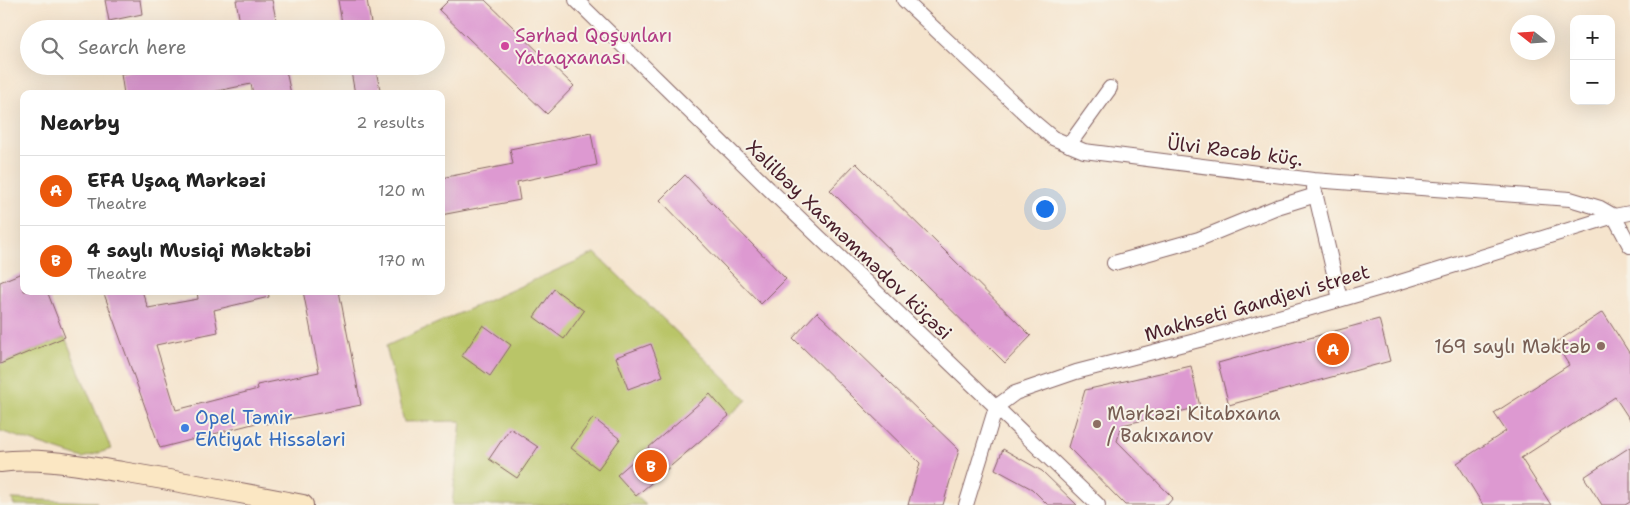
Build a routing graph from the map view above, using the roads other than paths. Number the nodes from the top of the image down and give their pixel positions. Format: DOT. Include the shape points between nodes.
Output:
graph roads {
  1 [pos="576,0"];
  2 [pos="904,0"];
  3 [pos="1110,88"];
  4 [pos="1069,145"];
  5 [pos="1313,180"];
  6 [pos="1316,195"];
  7 [pos="1630,213"];
  8 [pos="1614,216"];
  9 [pos="1630,246"];
  10 [pos="1114,263"];
  11 [pos="1340,299"];
  12 [pos="996,407"];
  13 [pos="0,462"];
  14 [pos="303,505"];
  15 [pos="966,505"];
  16 [pos="1098,505"];
  1 -- 12 [label="street, Xəlilbəy Xasməmmədov küçəsi"];
  2 -- 4 [label="street, Ülvi Rəcəb küç." via="1034,122"];
  3 -- 4 [label="street"];
  4 -- 5 [label="street, Ülvi Rəcəb küç." via="1099,154"];
  5 -- 6 [label="street"];
  5 -- 8 [label="street, Ülvi Rəcəb küç." via="1570,199"];
  6 -- 10 [label="street" via="1199,239"];
  6 -- 11 [label="street"];
  7 -- 8 [label="street, Makhseti Gandjevi street"];
  8 -- 9 [label="street"];
  8 -- 11 [label="street, Makhseti Gandjevi street"];
  11 -- 12 [label="street, Makhseti Gandjevi street" via="1076,372 1016,393"];
  12 -- 15 [label="street"];
  12 -- 16 [label="street, Xəlilbəy Xasməmmədov küçəsi"];
  13 -- 14 [label="street" via="34,461 87,467"];
}
